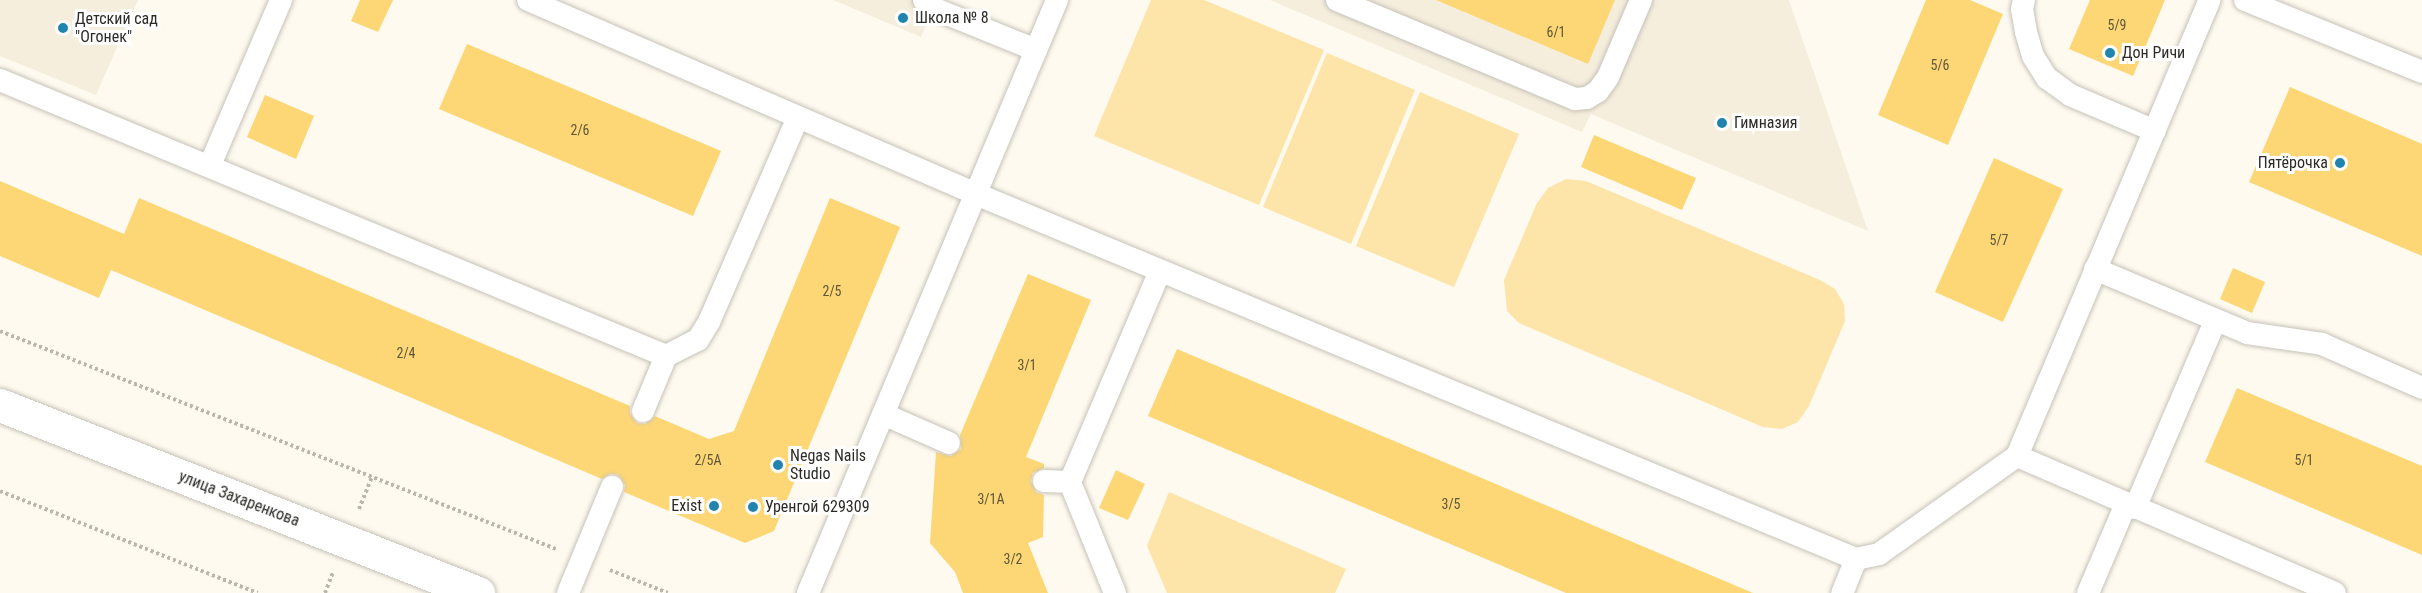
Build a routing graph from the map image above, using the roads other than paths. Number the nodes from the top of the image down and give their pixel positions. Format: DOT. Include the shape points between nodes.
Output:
graph roads {
  1 [pos="281,0"];
  2 [pos="528,0"];
  3 [pos="924,0"];
  4 [pos="1057,0"];
  5 [pos="1337,0"];
  6 [pos="1641,0"];
  7 [pos="2024,0"];
  8 [pos="2210,0"];
  9 [pos="2245,0"];
  10 [pos="1036,50"];
  11 [pos="2422,72"];
  12 [pos="0,80"];
  13 [pos="798,117"];
  14 [pos="2155,130"];
  15 [pos="210,165"];
  16 [pos="976,194"];
  17 [pos="2096,269"];
  18 [pos="1160,271"];
  19 [pos="2215,321"];
  20 [pos="666,356"];
  21 [pos="2422,388"];
  22 [pos="0,405"];
  23 [pos="643,411"];
  24 [pos="883,414"];
  25 [pos="949,443"];
  26 [pos="2017,456"];
  27 [pos="1044,481"];
  28 [pos="1070,482"];
  29 [pos="612,487"];
  30 [pos="2131,506"];
  31 [pos="1856,559"];
  32 [pos="478,593"];
  33 [pos="568,593"];
  34 [pos="808,593"];
  35 [pos="1115,593"];
  36 [pos="1842,593"];
  37 [pos="2088,593"];
  38 [pos="2335,593"];
  1 -- 15 [label="lane"];
  2 -- 13 [label="lane"];
  3 -- 10 [label="lane" via="935,9"];
  4 -- 10 [label="lane"];
  5 -- 6 [label="lane" via="1575,99 1598,91 1608,77"];
  7 -- 14 [label="lane" via="2022,9 2033,56 2047,78 2070,95"];
  8 -- 14 [label="lane"];
  9 -- 11 [label="lane"];
  10 -- 16 [label="lane"];
  12 -- 15 [label="lane"];
  13 -- 16 [label="lane"];
  13 -- 20 [label="lane" via="709,322 698,340"];
  14 -- 17 [label="lane"];
  15 -- 20 [label="lane"];
  16 -- 18 [label="lane"];
  16 -- 24 [label="lane"];
  17 -- 19 [label="lane"];
  17 -- 26 [label="lane"];
  18 -- 28 [label="lane"];
  18 -- 31 [label="lane"];
  19 -- 21 [label="lane" via="2247,333 2322,344"];
  19 -- 30 [label="lane"];
  20 -- 23 [label="lane"];
  22 -- 32 [label="street, улица Захаренкова"];
  24 -- 25 [label="lane"];
  24 -- 34 [label="lane"];
  26 -- 30 [label="lane"];
  26 -- 31 [label="lane" via="1880,554"];
  27 -- 28 [label="lane"];
  28 -- 35 [label="lane"];
  29 -- 33 [label="lane"];
  30 -- 37 [label="lane"];
  30 -- 38 [label="lane"];
  31 -- 36 [label="lane"];
}
